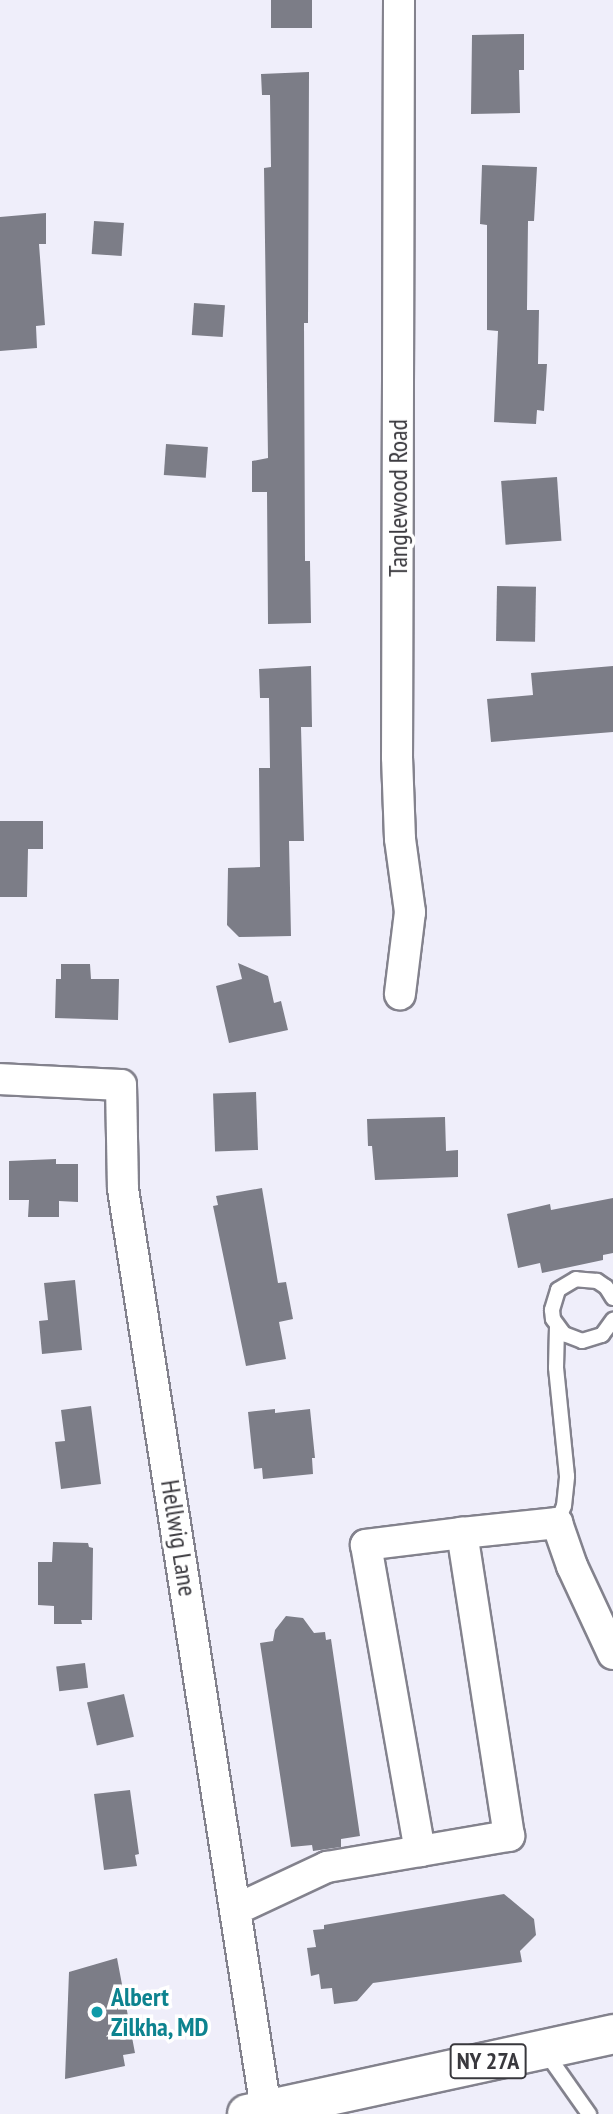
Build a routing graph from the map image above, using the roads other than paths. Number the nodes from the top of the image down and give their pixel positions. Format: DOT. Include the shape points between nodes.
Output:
graph roads {
  1 [pos="399,0"];
  2 [pos="400,994"];
  3 [pos="0,1079"];
  4 [pos="613,1298"];
  5 [pos="613,1320"];
  6 [pos="558,1327"];
  7 [pos="557,1523"];
  8 [pos="462,1533"];
  9 [pos="613,1654"];
  10 [pos="420,1851"];
  11 [pos="235,1910"];
  12 [pos="613,2034"];
  13 [pos="543,2049"];
  14 [pos="256,2112"];
  15 [pos="589,2114"];
  1 -- 2 [label="street, Tanglewood Road" via="397,757 400,839 410,912"];
  3 -- 11 [label="street, Hellwig Lane" via="121,1085 122,1189"];
  4 -- 6 [label="lane" via="597,1281 587,1278 566,1283 553,1300"];
  5 -- 6 [label="lane" via="592,1340 572,1339"];
  6 -- 7 [label="lane" via="556,1368 567,1476 565,1507"];
  7 -- 8 [label="street"];
  7 -- 9 [label="street"];
  8 -- 10 [label="street" via="509,1836"];
  8 -- 10 [label="street" via="366,1545"];
  10 -- 11 [label="street" via="327,1867"];
  11 -- 14 [label="street, Hellwig Lane"];
  12 -- 13 [label="main road, NY 27A"];
  13 -- 14 [label="main road, NY 27A"];
  13 -- 15 [label="lane"];
}
